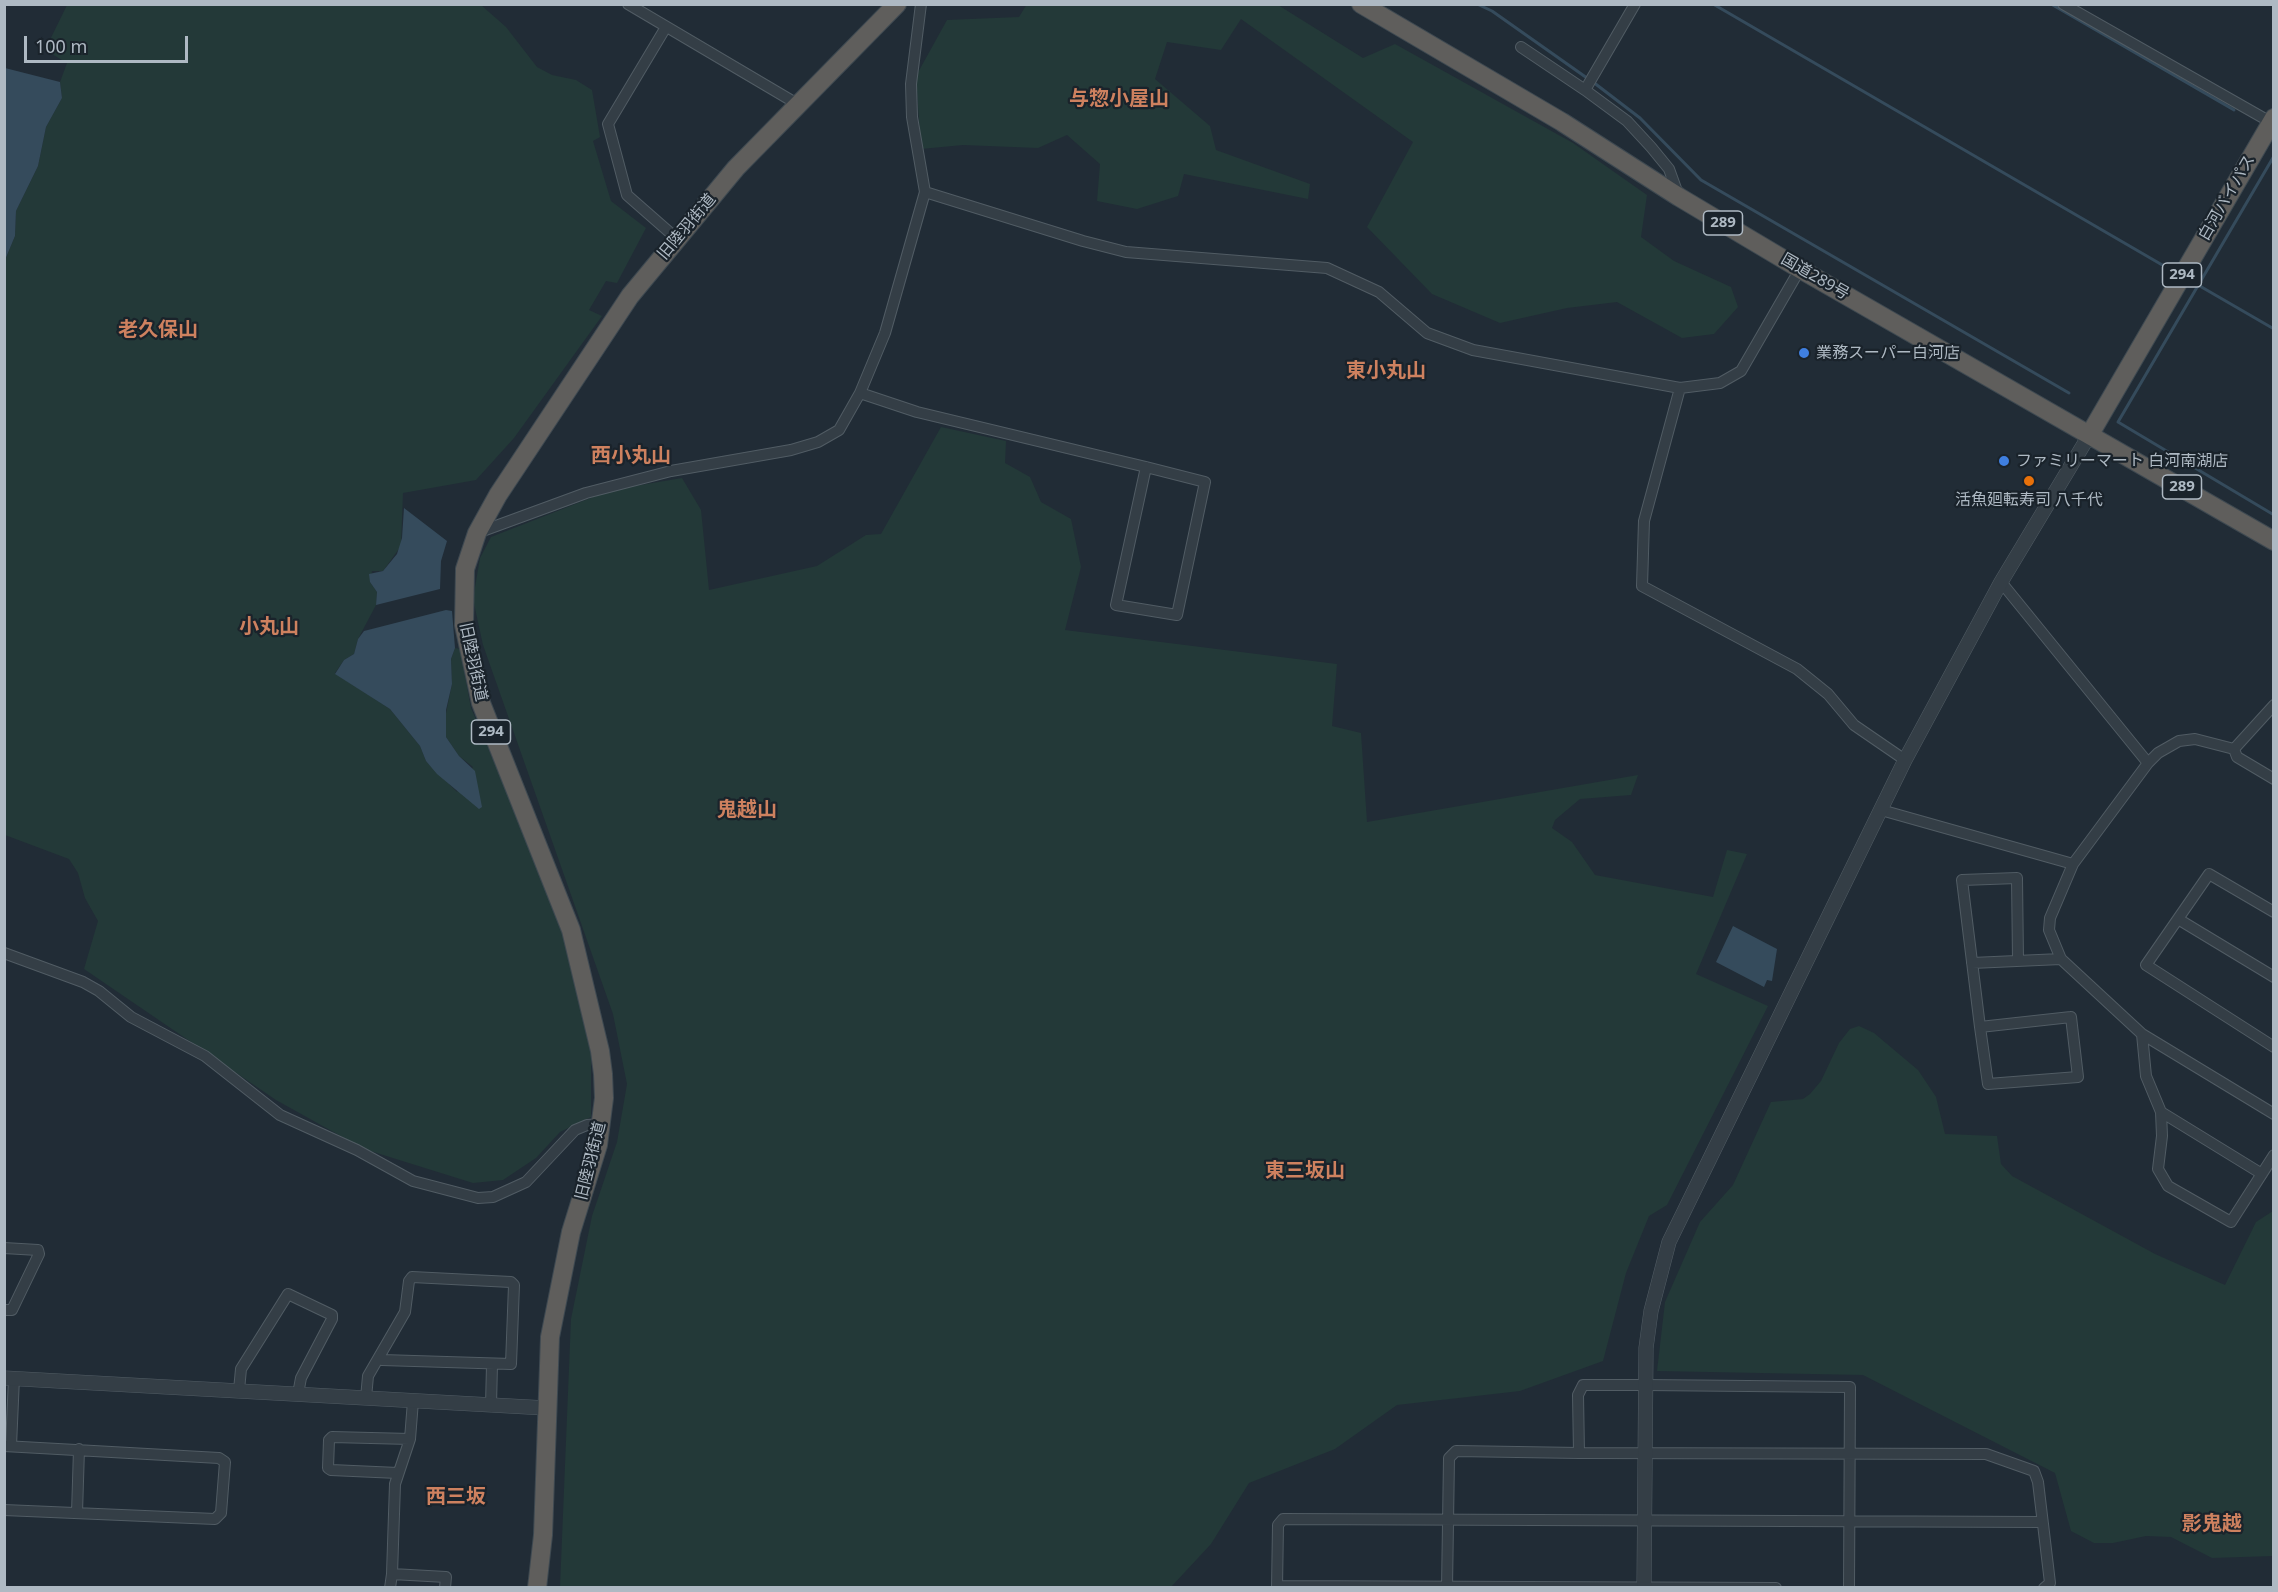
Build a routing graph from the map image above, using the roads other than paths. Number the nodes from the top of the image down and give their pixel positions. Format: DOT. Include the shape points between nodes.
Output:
graph roads {
  1 [pos="628,4"];
  2 [pos="897,4"];
  3 [pos="921,4"];
  4 [pos="1361,4"];
  5 [pos="1635,4"];
  6 [pos="2063,4"];
  7 [pos="666,27"];
  8 [pos="1521,47"];
  9 [pos="1585,90"];
  10 [pos="799,105"];
  11 [pos="2273,121"];
  12 [pos="925,192"];
  13 [pos="1679,197"];
  14 [pos="676,238"];
  15 [pos="1800,269"];
  16 [pos="1680,388"];
  17 [pos="860,393"];
  18 [pos="2090,434"];
  19 [pos="1146,467"];
  20 [pos="477,533"];
  21 [pos="2274,541"];
  22 [pos="2001,582"];
  23 [pos="2274,705"];
  24 [pos="2234,749"];
  25 [pos="1905,760"];
  26 [pos="2148,763"];
  27 [pos="2274,779"];
  28 [pos="1881,810"];
  29 [pos="2073,864"];
  30 [pos="2274,912"];
  31 [pos="2178,919"];
  32 [pos="4,953"];
  33 [pos="2061,958"];
  34 [pos="2018,960"];
  35 [pos="1972,963"];
  36 [pos="2274,977"];
  37 [pos="1980,1027"];
  38 [pos="2142,1034"];
  39 [pos="2274,1047"];
  40 [pos="2161,1112"];
  41 [pos="2274,1113"];
  42 [pos="602,1124"];
  43 [pos="2274,1155"];
  44 [pos="2262,1174"];
  45 [pos="4,1248"];
  46 [pos="4,1310"];
  47 [pos="379,1358"];
  48 [pos="492,1365"];
  49 [pos="9,1378"];
  50 [pos="1645,1385"];
  51 [pos="238,1390"];
  52 [pos="298,1394"];
  53 [pos="366,1398"];
  54 [pos="413,1401"];
  55 [pos="491,1405"];
  56 [pos="546,1408"];
  57 [pos="410,1439"];
  58 [pos="8,1446"];
  59 [pos="79,1449"];
  60 [pos="1579,1453"];
  61 [pos="1645,1454"];
  62 [pos="1850,1454"];
  63 [pos="398,1473"];
  64 [pos="4,1510"];
  65 [pos="77,1513"];
  66 [pos="1448,1519"];
  67 [pos="1850,1520"];
  68 [pos="1644,1521"];
  69 [pos="2041,1522"];
  70 [pos="392,1574"];
  71 [pos="1447,1586"];
  72 [pos="390,1587"];
  73 [pos="445,1587"];
  74 [pos="537,1587"];
  75 [pos="1277,1587"];
  76 [pos="1644,1587"];
  77 [pos="1776,1587"];
  78 [pos="1849,1587"];
  79 [pos="2044,1587"];
  1 -- 7 [label="street"];
  2 -- 10 [label="highway, 旧陸羽街道 / 294"];
  3 -- 12 [label="street" via="911,84 912,117"];
  4 -- 13 [label="highway, 国道289号 / 289" via="1562,122"];
  5 -- 9 [label="street"];
  6 -- 11 [label="street"];
  7 -- 10 [label="street"];
  7 -- 14 [label="street" via="608,124 627,195"];
  8 -- 9 [label="street"];
  9 -- 13 [label="street" via="1627,121 1650,147 1669,169"];
  10 -- 14 [label="highway, 旧陸羽街道 / 294" via="736,168"];
  11 -- 18 [label="highway, 白河バイパス / 294"];
  12 -- 16 [label="street" via="1126,252 1327,268 1379,292 1427,333 1473,350"];
  12 -- 17 [label="street" via="885,333"];
  13 -- 15 [label="highway, 国道289号 / 289"];
  14 -- 20 [label="highway, 旧陸羽街道 / 294" via="630,296"];
  15 -- 16 [label="street" via="1741,371 1720,383"];
  15 -- 18 [label="highway, 国道289号 / 289"];
  16 -- 25 [label="street" via="1644,521 1642,586 1797,669 1828,694 1854,725"];
  17 -- 19 [label="street" via="917,412"];
  17 -- 20 [label="street" via="839,429 818,442 670,471 586,493"];
  18 -- 21 [label="highway, 国道289号 / 289"];
  18 -- 22 [label="street"];
  19 -- 19 [label="street" via="1205,482 1177,615 1116,605"];
  20 -- 42 [label="highway, 旧陸羽街道 / 294" via="465,569 463,596 471,658 481,703 500,755 571,930 600,1051"];
  22 -- 25 [label="street"];
  22 -- 26 [label="street"];
  23 -- 24 [label="street"];
  24 -- 26 [label="street" via="2196,739 2179,741"];
  24 -- 27 [label="street" via="2237,757"];
  25 -- 28 [label="street"];
  26 -- 29 [label="street"];
  28 -- 29 [label="street"];
  28 -- 50 [label="street" via="1678,1221 1650,1311"];
  29 -- 33 [label="street" via="2050,918 2049,930"];
  30 -- 31 [label="street" via="2209,874"];
  31 -- 36 [label="street"];
  31 -- 39 [label="street" via="2146,965"];
  32 -- 42 [label="street" via="91,987 131,1017 206,1056 280,1115 413,1181 478,1198 493,1197 526,1182 575,1130"];
  33 -- 34 [label="street"];
  33 -- 38 [label="street"];
  34 -- 35 [label="street"];
  34 -- 35 [label="street" via="2017,878 1962,880"];
  35 -- 37 [label="street"];
  37 -- 37 [label="street" via="1988,1084 2078,1077 2071,1017"];
  38 -- 40 [label="street" via="2146,1076"];
  38 -- 41 [label="street"];
  40 -- 44 [label="street"];
  40 -- 44 [label="street" via="2158,1169 2168,1186 2231,1222"];
  42 -- 56 [label="highway, 旧陸羽街道 / 294" via="561,1280 550,1337"];
  43 -- 44 [label="street"];
  45 -- 46 [label="street" via="38,1250 39,1254 12,1310"];
  47 -- 48 [label="street"];
  47 -- 48 [label="street" via="405,1312 412,1277 511,1282 511,1364"];
  47 -- 53 [label="street" via="368,1376"];
  48 -- 55 [label="street"];
  49 -- 51 [label="street"];
  49 -- 58 [label="street"];
  50 -- 60 [label="street" via="1583,1385 1578,1395"];
  50 -- 61 [label="street"];
  50 -- 62 [label="street" via="1850,1387"];
  51 -- 52 [label="street"];
  51 -- 52 [label="street" via="241,1369 288,1294 332,1315 301,1378"];
  52 -- 53 [label="street"];
  53 -- 54 [label="street"];
  54 -- 55 [label="street"];
  54 -- 57 [label="street"];
  55 -- 56 [label="street"];
  56 -- 74 [label="highway, 旧陸羽街道 / 294" via="543,1535"];
  57 -- 63 [label="street"];
  57 -- 63 [label="street" via="329,1440 331,1470"];
  58 -- 59 [label="street"];
  59 -- 65 [label="street"];
  59 -- 65 [label="street" via="219,1458 225,1462 221,1513 215,1519"];
  60 -- 61 [label="street"];
  60 -- 66 [label="street" via="1456,1451 1449,1458"];
  61 -- 62 [label="street"];
  61 -- 68 [label="street"];
  62 -- 67 [label="street"];
  62 -- 69 [label="street" via="1986,1454 2034,1471"];
  63 -- 70 [label="street" via="393,1501"];
  64 -- 65 [label="street"];
  66 -- 68 [label="street"];
  66 -- 71 [label="street"];
  66 -- 75 [label="street" via="1283,1519 1278,1525"];
  67 -- 68 [label="street"];
  67 -- 69 [label="street"];
  67 -- 78 [label="street"];
  68 -- 76 [label="street"];
  69 -- 79 [label="street" via="2050,1583"];
  70 -- 72 [label="street"];
  70 -- 73 [label="street" via="446,1577"];
  71 -- 75 [label="street"];
  71 -- 76 [label="street"];
  76 -- 77 [label="street"];
}
